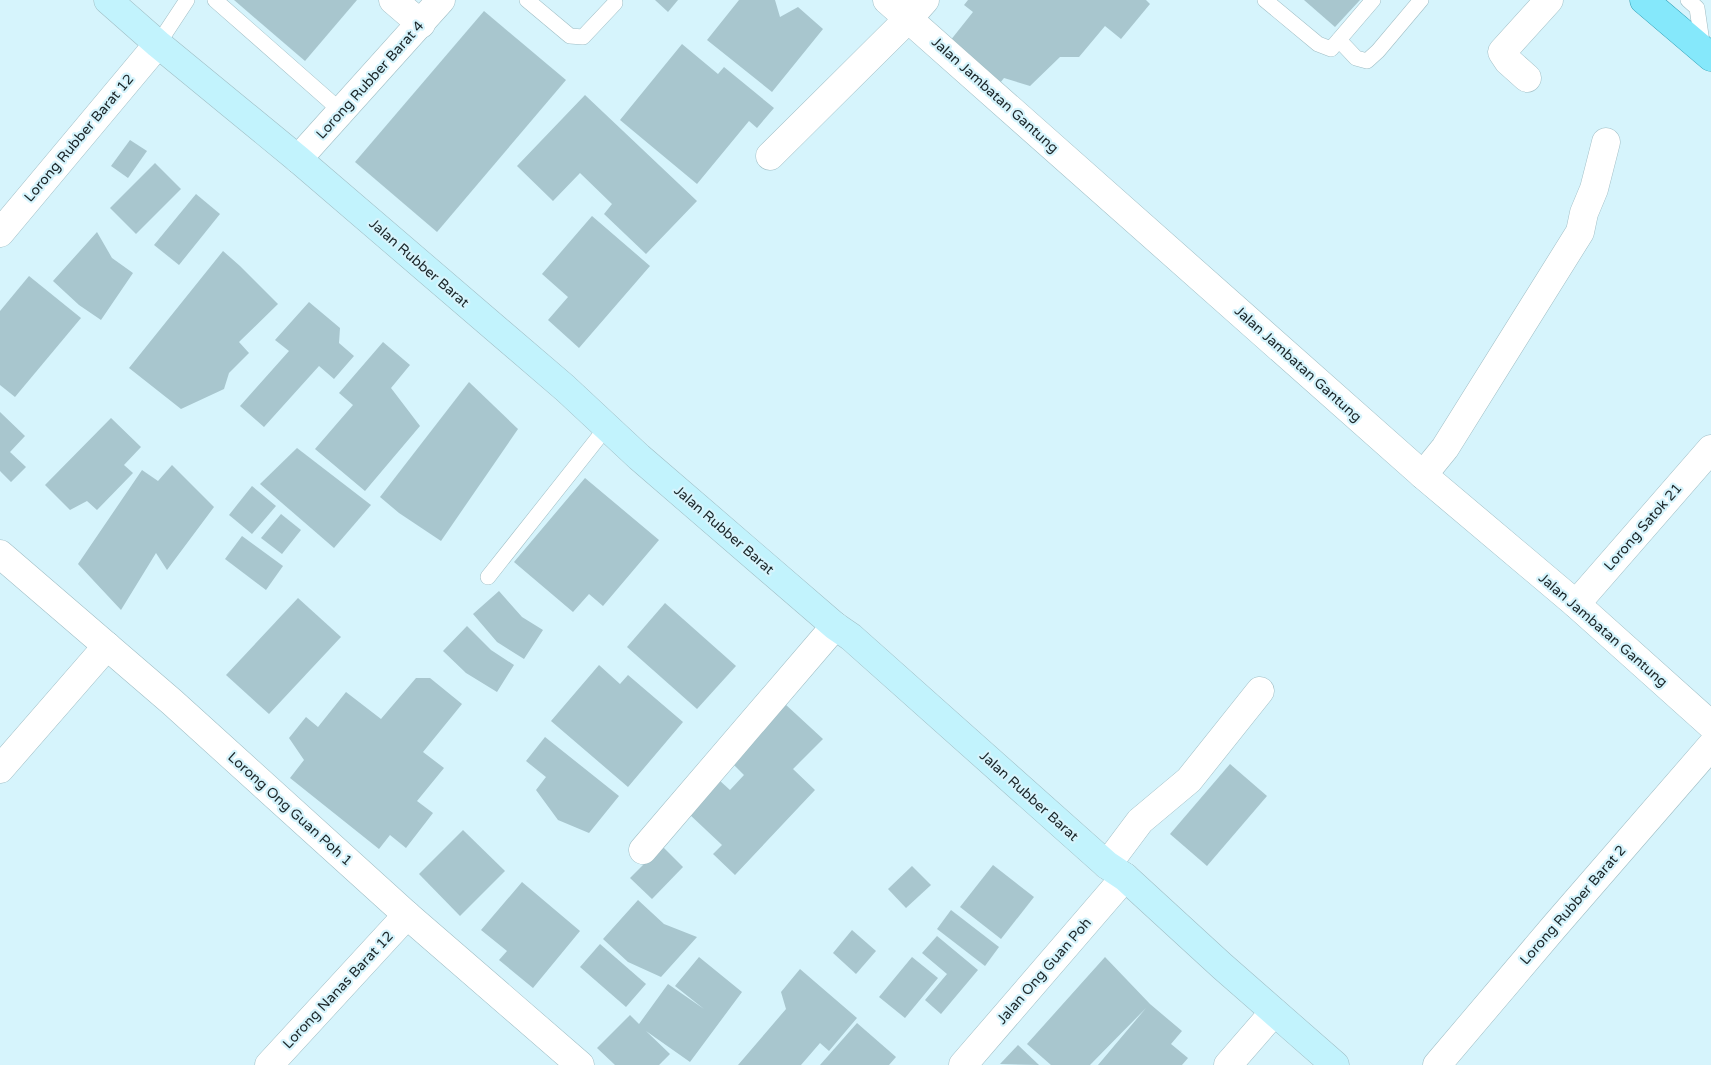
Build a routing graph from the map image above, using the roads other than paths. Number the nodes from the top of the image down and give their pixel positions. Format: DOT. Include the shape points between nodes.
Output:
graph roads {
  1 [pos="108,0"];
  2 [pos="187,0"];
  3 [pos="215,0"];
  4 [pos="393,0"];
  5 [pos="441,0"];
  6 [pos="527,0"];
  7 [pos="887,0"];
  8 [pos="1265,0"];
  9 [pos="1373,0"];
  10 [pos="1421,0"];
  11 [pos="1549,0"];
  12 [pos="1644,0"];
  13 [pos="1688,0"];
  14 [pos="615,3"];
  15 [pos="917,9"];
  16 [pos="421,24"];
  17 [pos="1338,40"];
  18 [pos="158,44"];
  19 [pos="1707,54"];
  20 [pos="1527,78"];
  21 [pos="341,111"];
  22 [pos="1606,142"];
  23 [pos="770,156"];
  24 [pos="298,159"];
  25 [pos="0,232"];
  26 [pos="606,428"];
  27 [pos="1711,449"];
  28 [pos="1423,475"];
  29 [pos="0,554"];
  30 [pos="488,577"];
  31 [pos="1576,604"];
  32 [pos="835,626"];
  33 [pos="107,646"];
  34 [pos="1260,690"];
  35 [pos="1711,725"];
  36 [pos="1711,746"];
  37 [pos="0,769"];
  38 [pos="643,850"];
  39 [pos="1116,871"];
  40 [pos="407,915"];
  41 [pos="1274,1012"];
  42 [pos="269,1065"];
  43 [pos="580,1065"];
  44 [pos="963,1065"];
  45 [pos="1228,1065"];
  46 [pos="1335,1065"];
  47 [pos="1437,1065"];
  1 -- 18 [label="main road, Jalan Rubber Barat"];
  2 -- 18 [label="lane"];
  3 -- 21 [label="lane"];
  4 -- 16 [label="street"];
  5 -- 16 [label="street, Lorong Rubber Barat 4"];
  6 -- 14 [label="lane" via="570,36 583,37"];
  7 -- 15 [label="street, Jalan Jambatan Gantung"];
  8 -- 17 [label="lane" via="1318,44 1331,49"];
  9 -- 17 [label="lane"];
  10 -- 17 [label="lane" via="1378,52 1367,60 1356,58"];
  11 -- 20 [label="street" via="1502,52"];
  12 -- 19 [label="main road"];
  13 -- 19 [label="lane" via="1697,8"];
  15 -- 23 [label="street"];
  15 -- 28 [label="street, Jalan Jambatan Gantung"];
  16 -- 21 [label="street, Lorong Rubber Barat 4"];
  18 -- 24 [label="main road, Jalan Rubber Barat"];
  18 -- 25 [label="street, Lorong Rubber Barat 12"];
  21 -- 24 [label="street, Lorong Rubber Barat 4"];
  22 -- 28 [label="street" via="1580,232 1445,448"];
  24 -- 26 [label="main road, Jalan Rubber Barat" via="565,388"];
  26 -- 30 [label="lane"];
  26 -- 32 [label="main road, Jalan Rubber Barat"];
  27 -- 31 [label="street, Lorong Satok 21"];
  28 -- 31 [label="street, Jalan Jambatan Gantung"];
  29 -- 33 [label="street, Lorong Ong Guan Poh 1"];
  31 -- 35 [label="street, Jalan Jambatan Gantung"];
  32 -- 38 [label="street"];
  32 -- 39 [label="main road, Jalan Rubber Barat"];
  33 -- 37 [label="street"];
  33 -- 40 [label="street, Lorong Ong Guan Poh 1"];
  34 -- 39 [label="street, Jalan Ong Guan Poh" via="1189,780 1140,821"];
  36 -- 47 [label="street, Lorong Rubber Barat 2"];
  39 -- 41 [label="main road, Jalan Rubber Barat"];
  39 -- 44 [label="street, Jalan Ong Guan Poh"];
  40 -- 42 [label="street, Lorong Nanas Barat 12"];
  40 -- 43 [label="street, Lorong Ong Guan Poh 1"];
  41 -- 45 [label="street"];
  41 -- 46 [label="main road, Jalan Rubber Barat"];
}
